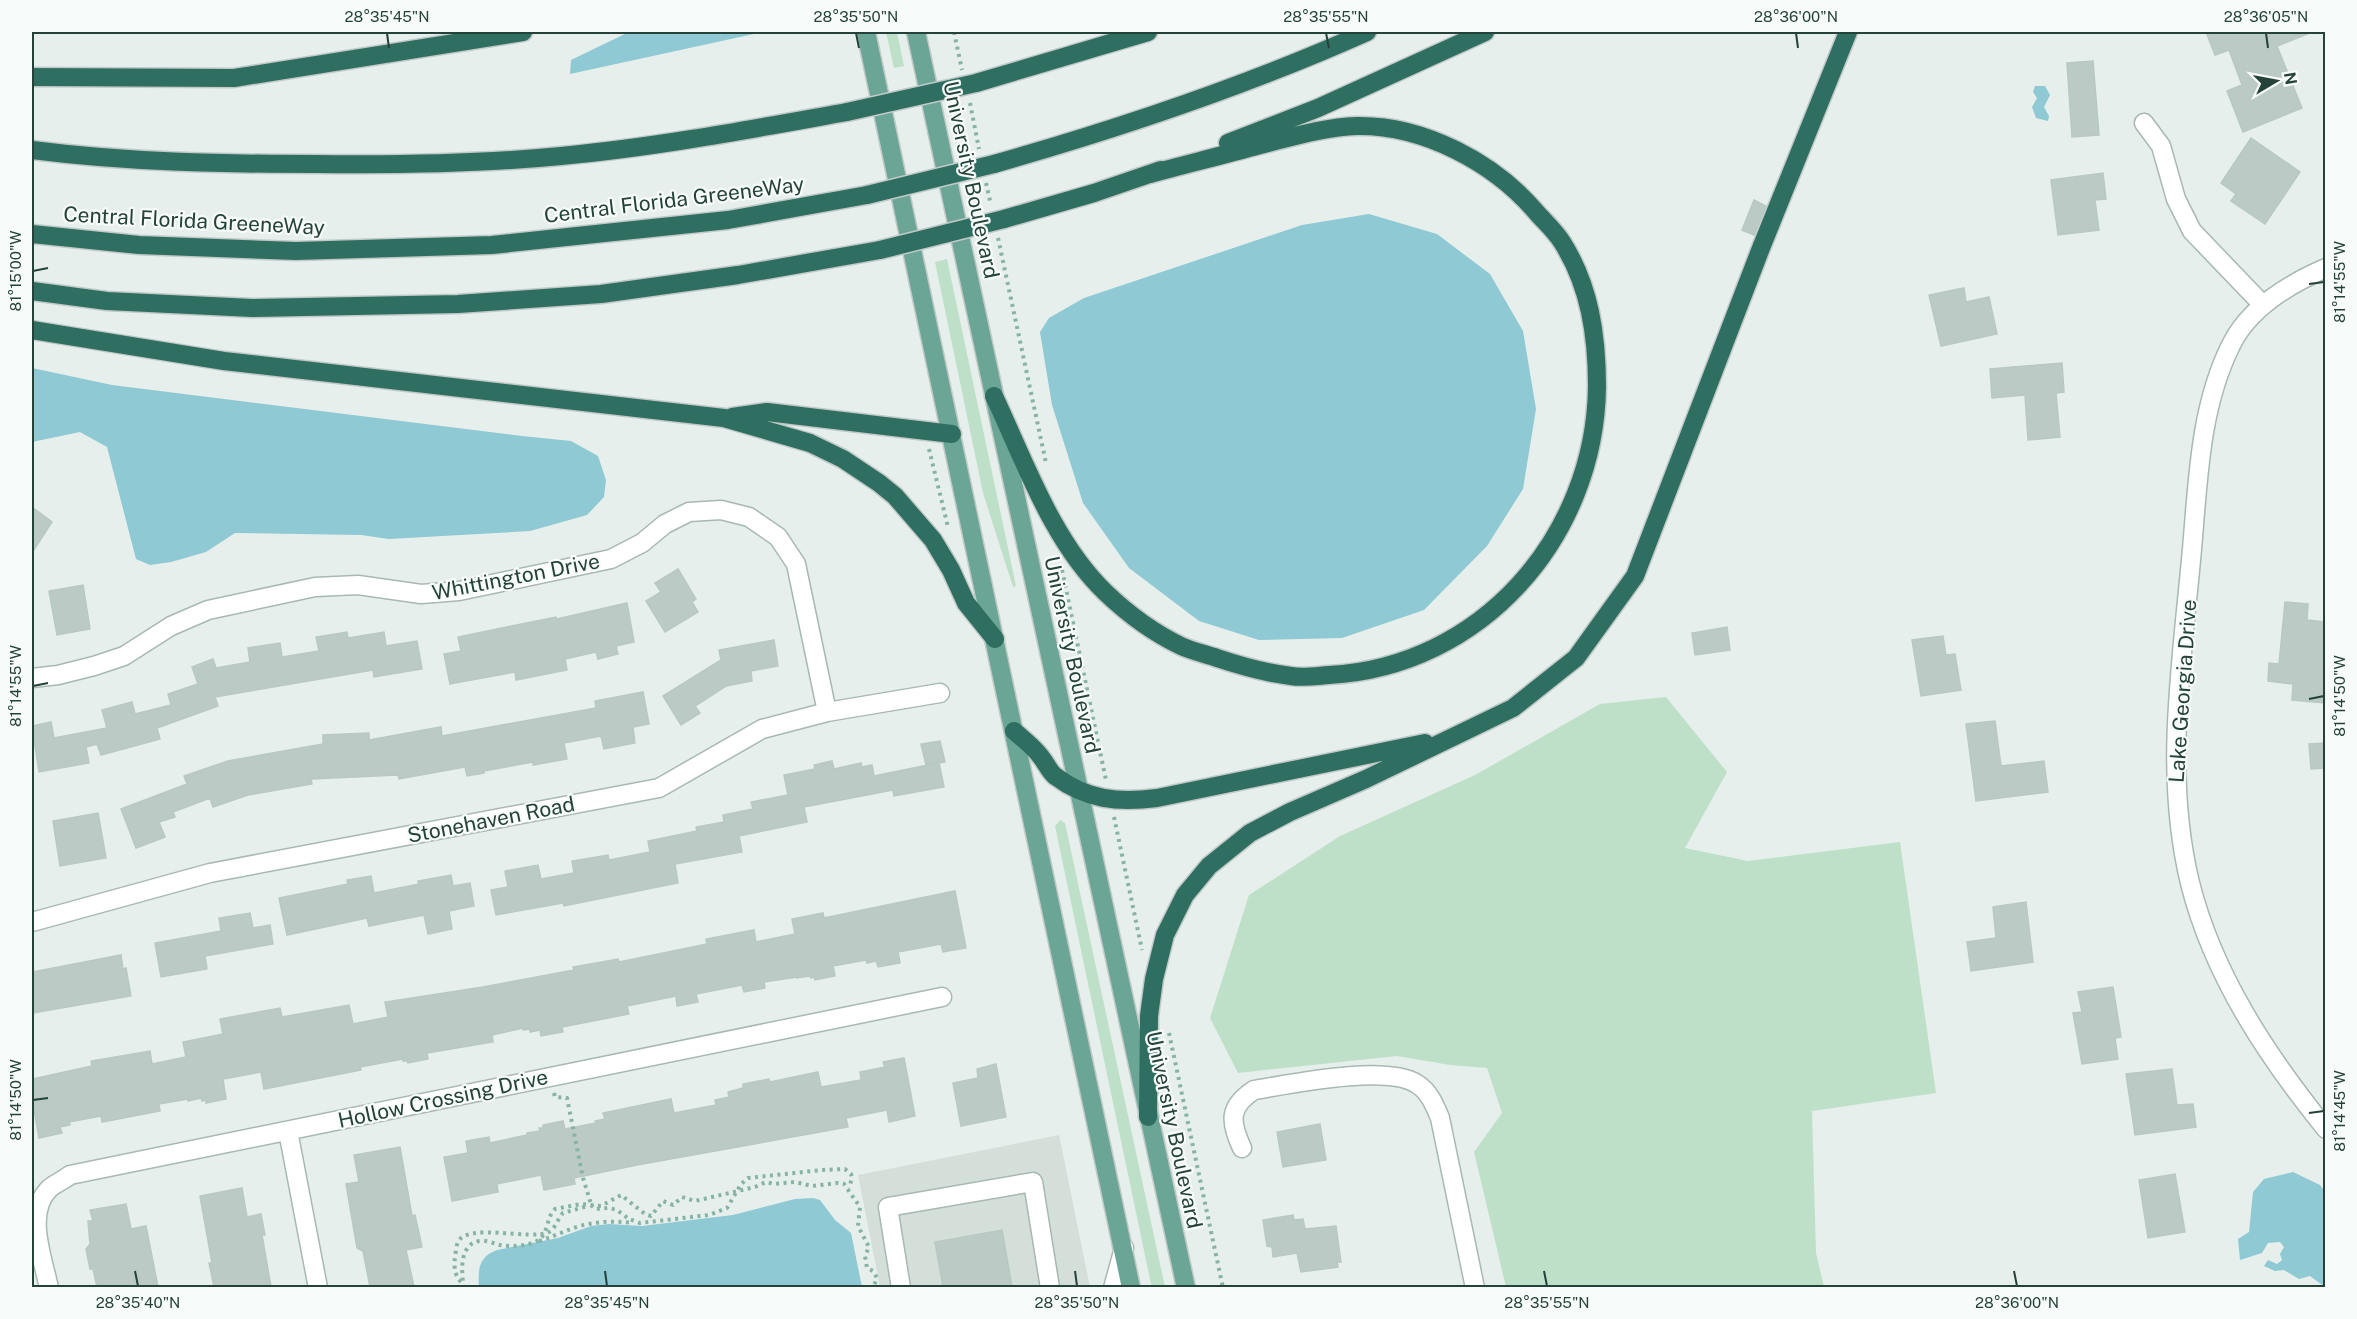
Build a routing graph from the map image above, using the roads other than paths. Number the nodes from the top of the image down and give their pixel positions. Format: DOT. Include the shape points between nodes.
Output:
graph roads {
  1 [pos="523,32"];
  2 [pos="866,32"];
  3 [pos="916,32"];
  4 [pos="1148,32"];
  5 [pos="1367,32"];
  6 [pos="1485,32"];
  7 [pos="1848,32"];
  8 [pos="32,77"];
  9 [pos="2144,123"];
  10 [pos="32,150"];
  11 [pos="1150,174"];
  12 [pos="32,234"];
  13 [pos="2325,268"];
  14 [pos="32,291"];
  15 [pos="2262,304"];
  16 [pos="32,330"];
  17 [pos="994,396"];
  18 [pos="724,418"];
  19 [pos="952,434"];
  20 [pos="995,639"];
  21 [pos="32,678"];
  22 [pos="940,693"];
  23 [pos="827,712"];
  24 [pos="1014,731"];
  25 [pos="1450,738"];
  26 [pos="1078,790"];
  27 [pos="32,923"];
  28 [pos="942,997"];
  29 [pos="1149,1117"];
  30 [pos="2325,1129"];
  31 [pos="288,1131"];
  32 [pos="1242,1148"];
  33 [pos="1124,1248"];
  34 [pos="49,1287"];
  35 [pos="318,1287"];
  36 [pos="901,1287"];
  37 [pos="1050,1287"];
  38 [pos="1113,1287"];
  39 [pos="1131,1287"];
  40 [pos="1185,1287"];
  41 [pos="1474,1287"];
  1 -- 8 [label="highway" via="234,78"];
  2 -- 19 [label="main road"];
  3 -- 17 [label="main road, University Boulevard"];
  4 -- 10 [label="highway, bridge" via="848,112 561,156 413,165 198,164"];
  5 -- 12 [label="highway, Central Florida GreeneWay, bridge" via="1228,89 1101,133 867,195 728,220 492,245 296,252 139,245"];
  6 -- 11 [label="highway" via="1318,108"];
  7 -- 25 [label="highway" via="1635,576 1576,658 1513,708"];
  9 -- 15 [label="street" via="2161,146 2176,199 2192,231"];
  11 -- 14 [label="highway, bridge" via="998,221 880,250 601,294 458,304 252,308 107,301"];
  11 -- 17 [label="highway" via="1283,139 1356,126 1419,135 1474,159 1524,197 1561,241 1583,287 1597,350 1597,420 1583,475 1562,527 1533,571 1493,610 1444,644 1394,665 1356,674 1294,677 1239,666 1182,647 1140,621 1105,592 1065,543"];
  13 -- 15 [label="street, Lake Georgia Drive"];
  15 -- 30 [label="street, Lake Georgia Drive" via="2232,342 2216,380 2203,430 2178,705 2176,787 2190,884 2218,964 2259,1037"];
  16 -- 18 [label="highway" via="224,361"];
  17 -- 26 [label="main road, University Boulevard"];
  18 -- 19 [label="highway" via="767,412"];
  18 -- 20 [label="highway" via="810,443 879,483 933,540 966,603"];
  19 -- 20 [label="main road"];
  20 -- 24 [label="main road"];
  21 -- 23 [label="street, Whittington Drive" via="58,675 124,656 171,626 208,610 315,587 358,585 422,594 459,591 611,559 689,512 721,510 749,517 778,537 796,564"];
  22 -- 23 [label="street, Stonehaven Road"];
  23 -- 27 [label="street, Stonehaven Road" via="762,729 659,788 210,873"];
  24 -- 26 [label="highway" via="1041,756 1054,775"];
  24 -- 33 [label="main road"];
  25 -- 26 [label="highway" via="1157,798 1110,801"];
  25 -- 29 [label="highway" via="1290,812 1242,839 1209,866 1185,895 1166,935 1154,979 1149,1016"];
  26 -- 29 [label="main road, University Boulevard"];
  28 -- 31 [label="street, Hollow Crossing Drive"];
  29 -- 40 [label="main road, University Boulevard"];
  31 -- 34 [label="street, Hollow Crossing Drive" via="70,1176 49,1189 39,1204 36,1223"];
  31 -- 35 [label="street"];
  32 -- 41 [label="street" via="1233,1118 1237,1106 1254,1090 1384,1076 1418,1084 1440,1118"];
  33 -- 38 [label="street"];
  33 -- 39 [label="main road"];
  36 -- 37 [label="street" via="888,1207 1033,1182"];
}
